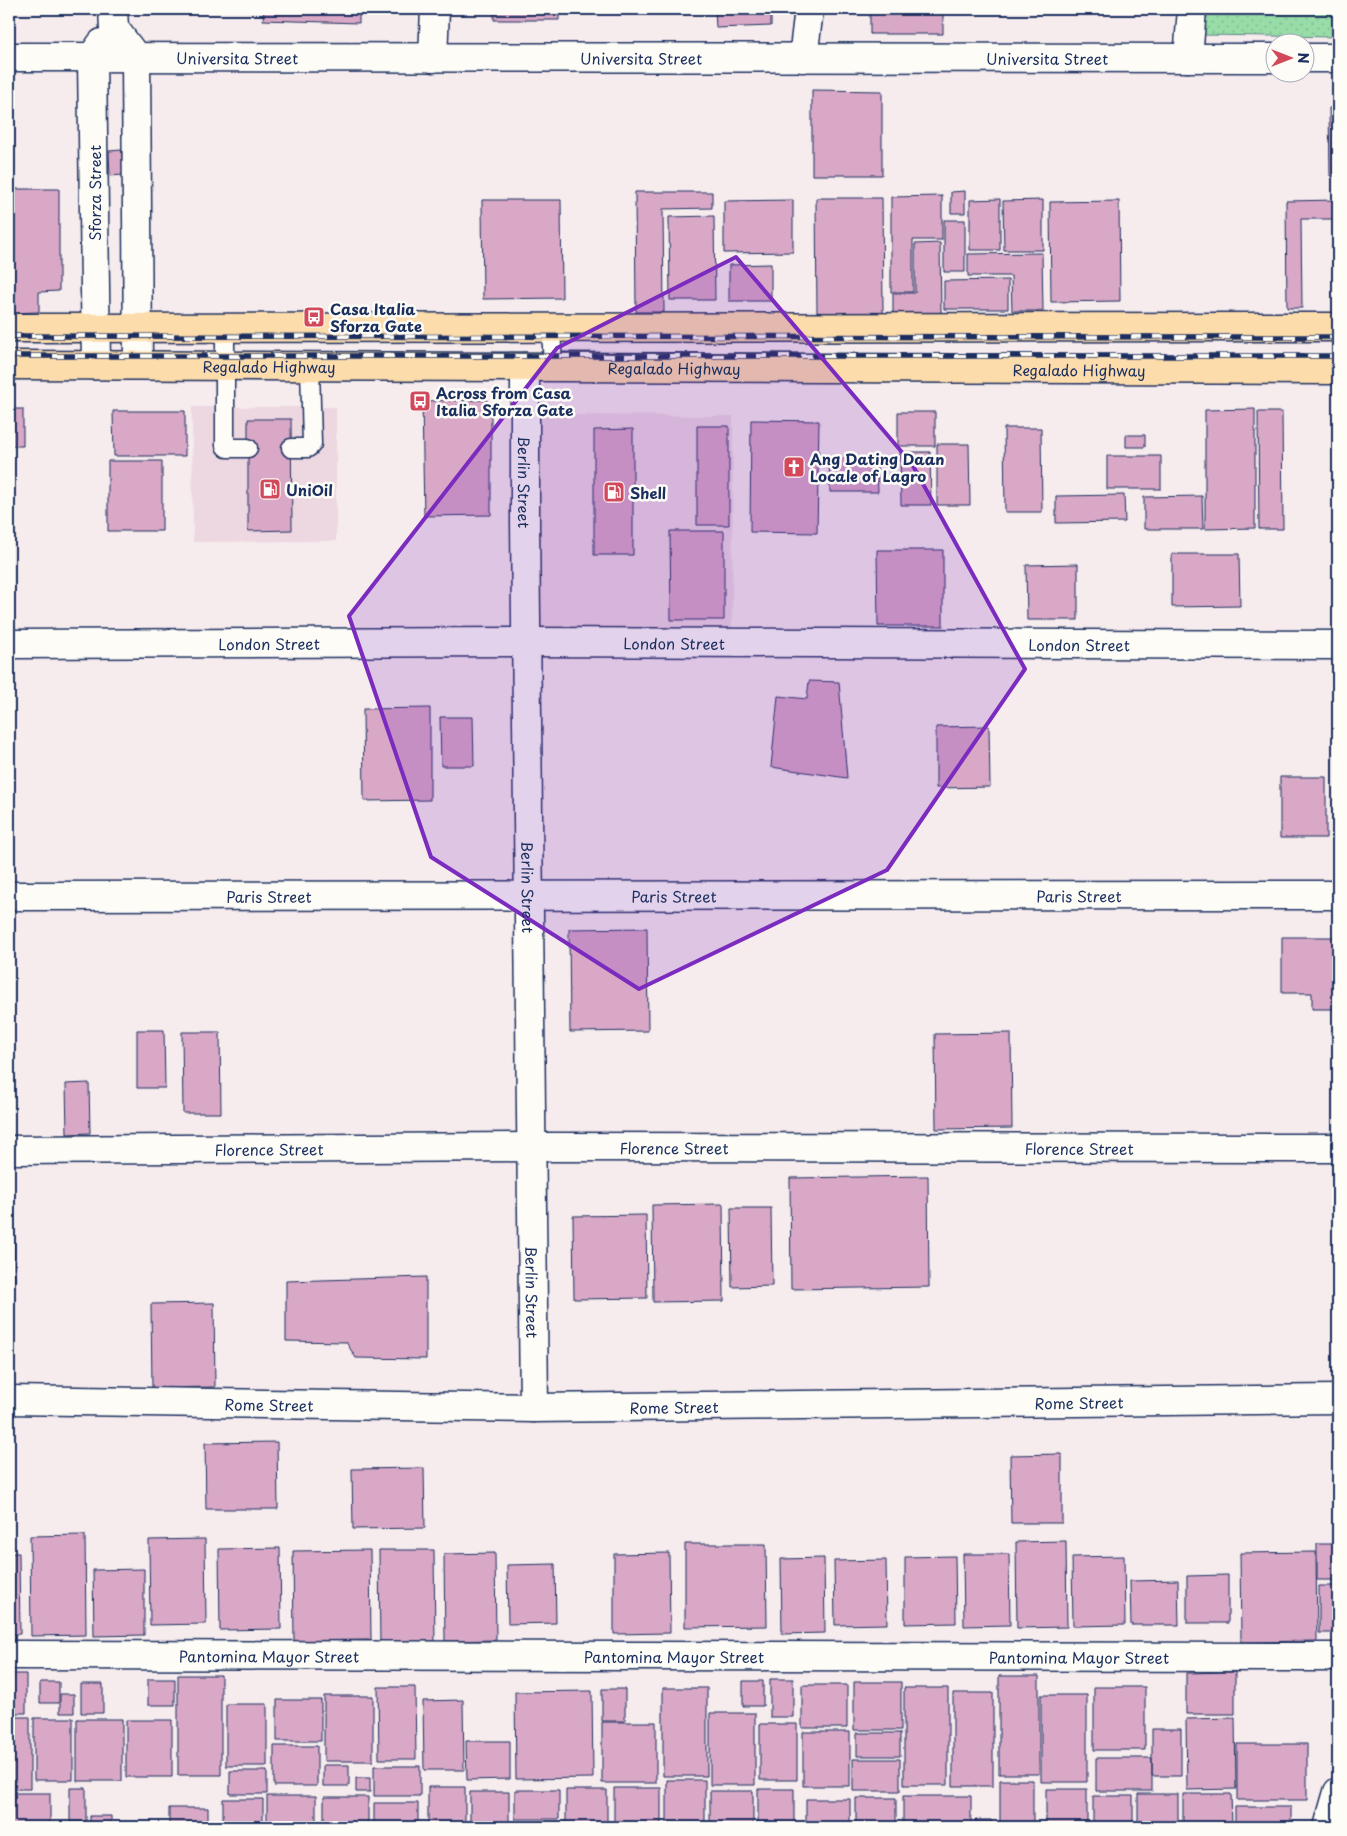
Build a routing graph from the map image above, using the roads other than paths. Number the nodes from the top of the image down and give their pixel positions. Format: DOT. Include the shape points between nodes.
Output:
graph roads {
  1 [pos="435,9"];
  2 [pos="809,9"];
  3 [pos="1192,9"];
  4 [pos="113,18"];
  5 [pos="9,57"];
  6 [pos="92,57"];
  7 [pos="136,57"];
  8 [pos="433,58"];
  9 [pos="803,58"];
  10 [pos="1188,58"];
  11 [pos="1264,58"];
  12 [pos="1314,58"];
  13 [pos="1338,58"];
  14 [pos="94,250"];
  15 [pos="138,250"];
  16 [pos="1338,327"];
  17 [pos="9,328"];
  18 [pos="96,328"];
  19 [pos="138,328"];
  20 [pos="225,328"];
  21 [pos="551,328"];
  22 [pos="138,364"];
  23 [pos="9,365"];
  24 [pos="96,365"];
  25 [pos="225,366"];
  26 [pos="310,367"];
  27 [pos="525,367"];
  28 [pos="552,367"];
  29 [pos="1338,370"];
  30 [pos="248,448"];
  31 [pos="291,448"];
  32 [pos="526,642"];
  33 [pos="9,644"];
  34 [pos="1338,645"];
  35 [pos="1338,895"];
  36 [pos="9,896"];
  37 [pos="529,896"];
  38 [pos="532,1147"];
  39 [pos="1338,1148"];
  40 [pos="9,1150"];
  41 [pos="1338,1399"];
  42 [pos="9,1400"];
  43 [pos="534,1408"];
  44 [pos="9,1655"];
  45 [pos="1338,1657"];
  46 [pos="1338,1792"];
  47 [pos="1328,1827"];
  1 -- 8 [label="street"];
  2 -- 9 [label="street"];
  3 -- 10 [label="street"];
  4 -- 6 [label="street"];
  4 -- 7 [label="street"];
  5 -- 6 [label="street, Universita Street"];
  6 -- 7 [label="street, Universita Street"];
  6 -- 14 [label="street, Sforza Street"];
  7 -- 8 [label="street, Universita Street"];
  7 -- 15 [label="street"];
  8 -- 9 [label="street, Universita Street"];
  9 -- 10 [label="street, Universita Street"];
  10 -- 11 [label="street, Universita Street"];
  12 -- 13 [label="street"];
  14 -- 15 [label="street"];
  14 -- 18 [label="street, Sforza Street"];
  15 -- 19 [label="street"];
  16 -- 21 [label="main road"];
  17 -- 18 [label="main road"];
  18 -- 19 [label="main road"];
  18 -- 24 [label="street, Sforza Street"];
  19 -- 20 [label="main road"];
  19 -- 22 [label="street"];
  20 -- 21 [label="main road"];
  20 -- 25 [label="lane"];
  21 -- 28 [label="lane"];
  22 -- 24 [label="main road, Regalado Highway"];
  22 -- 25 [label="main road, Regalado Highway"];
  23 -- 24 [label="main road, Regalado Highway"];
  25 -- 26 [label="main road, Regalado Highway"];
  25 -- 30 [label="lane" via="226,446"];
  26 -- 27 [label="main road, Regalado Highway"];
  26 -- 31 [label="lane" via="312,444 308,448"];
  27 -- 28 [label="main road, Regalado Highway"];
  27 -- 32 [label="street, Berlin Street"];
  28 -- 29 [label="main road, Regalado Highway"];
  32 -- 33 [label="street, London Street"];
  32 -- 34 [label="street, London Street"];
  32 -- 37 [label="street, Berlin Street"];
  35 -- 37 [label="street, Paris Street"];
  36 -- 37 [label="street, Paris Street"];
  37 -- 38 [label="street, Berlin Street"];
  38 -- 39 [label="street, Florence Street"];
  38 -- 40 [label="street, Florence Street"];
  38 -- 43 [label="street, Berlin Street"];
  41 -- 43 [label="street, Rome Street"];
  42 -- 43 [label="street, Rome Street"];
  44 -- 45 [label="street, Pantomina Mayor Street"];
  46 -- 47 [label="street"];
}
